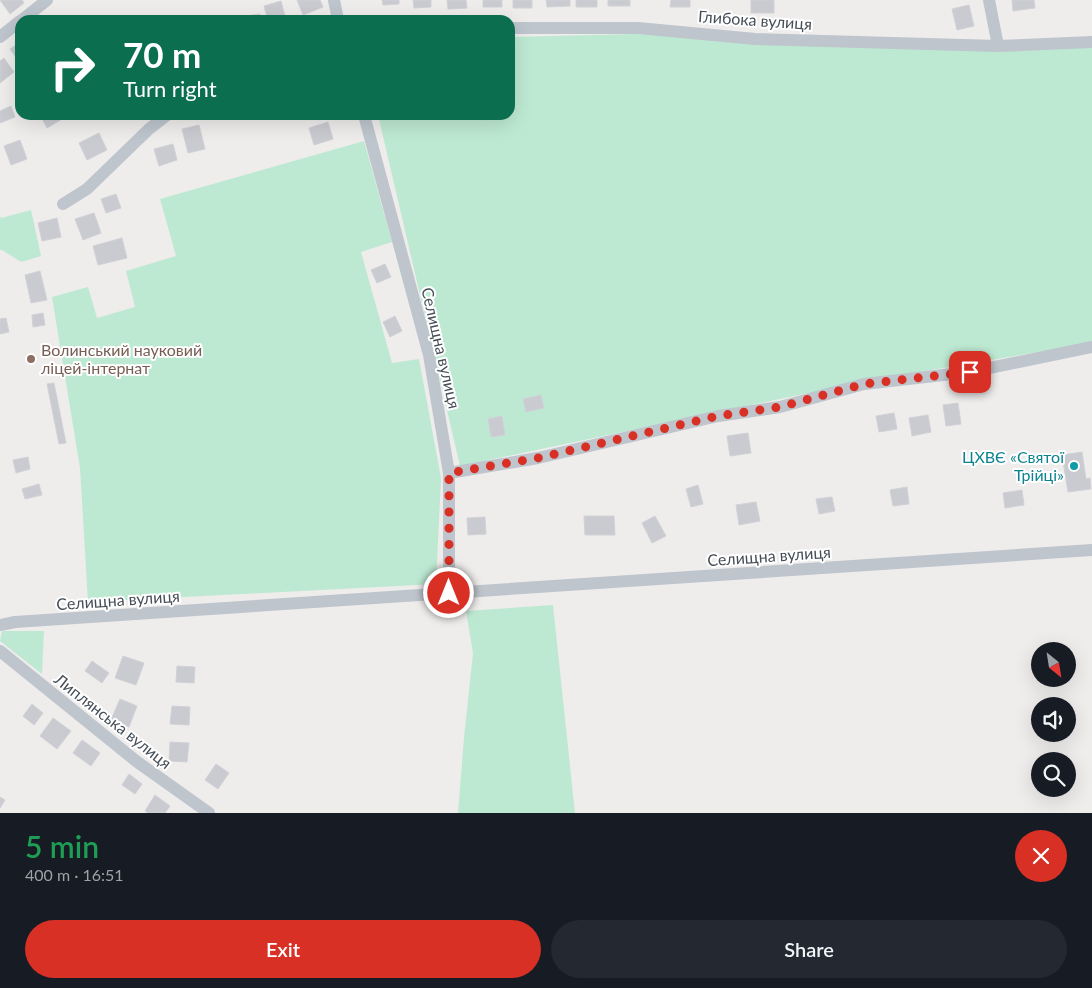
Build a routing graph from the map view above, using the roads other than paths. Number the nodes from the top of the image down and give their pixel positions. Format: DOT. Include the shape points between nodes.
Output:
graph roads {
  1 [pos="47,0"];
  2 [pos="334,0"];
  3 [pos="989,0"];
  4 [pos="28,15"];
  5 [pos="337,15"];
  6 [pos="15,26"];
  7 [pos="515,28"];
  8 [pos="0,37"];
  9 [pos="1092,42"];
  10 [pos="998,46"];
  11 [pos="160,120"];
  12 [pos="365,120"];
  13 [pos="63,204"];
  14 [pos="1092,347"];
  15 [pos="449,473"];
  16 [pos="1092,550"];
  17 [pos="449,593"];
  18 [pos="0,626"];
  19 [pos="0,651"];
  20 [pos="209,813"];
  1 -- 4 [label="street"];
  2 -- 5 [label="street"];
  3 -- 10 [label="street"];
  6 -- 8 [label="street"];
  7 -- 10 [label="street, Глибока вулиця" via="638,28 755,39"];
  9 -- 10 [label="street"];
  11 -- 13 [label="street" via="87,190"];
  12 -- 15 [label="street, Селищна вулиця" via="429,355"];
  14 -- 15 [label="street" via="970,372 864,384 780,407 718,416 538,458"];
  15 -- 17 [label="street, Селищна вулиця"];
  16 -- 17 [label="street, Селищна вулиця"];
  17 -- 18 [label="street, Селищна вулиця" via="15,622"];
  19 -- 20 [label="street, Липлянська вулиця" via="136,761"];
}
